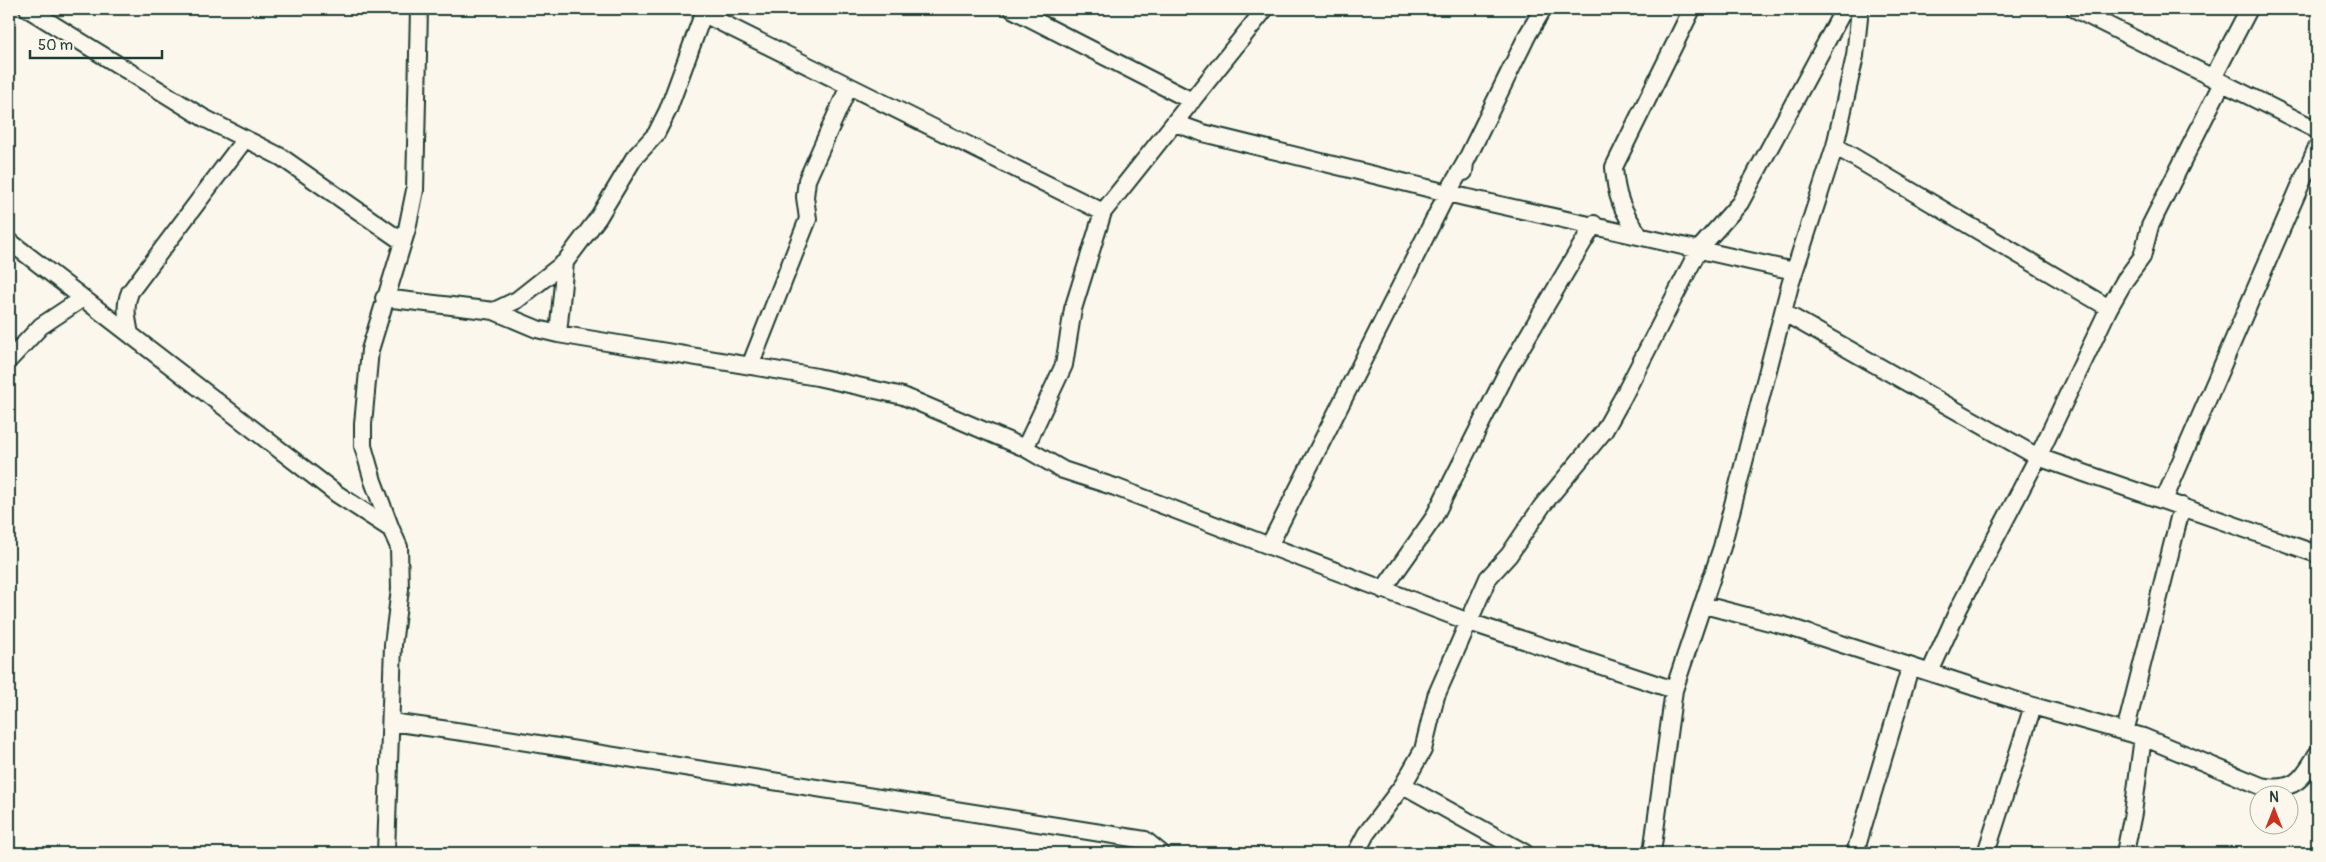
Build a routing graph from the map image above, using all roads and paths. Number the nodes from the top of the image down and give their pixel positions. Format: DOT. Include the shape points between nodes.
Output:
graph roads {
  1 [pos="28,9"];
  2 [pos="419,9"];
  3 [pos="1012,9"];
  4 [pos="1265,9"];
  5 [pos="1543,9"];
  6 [pos="1692,9"];
  7 [pos="1844,9"];
  8 [pos="1860,9"];
  9 [pos="2075,9"];
  10 [pos="2249,9"];
  11 [pos="705,11"];
  12 [pos="2218,81"];
  13 [pos="849,86"];
  14 [pos="1192,101"];
  15 [pos="1175,123"];
  16 [pos="2317,130"];
  17 [pos="245,139"];
  18 [pos="1835,146"];
  19 [pos="2317,148"];
  20 [pos="1465,163"];
  21 [pos="1448,192"];
  22 [pos="1464,196"];
  23 [pos="1103,212"];
  24 [pos="1594,224"];
  25 [pos="1639,235"];
  26 [pos="9,241"];
  27 [pos="403,242"];
  28 [pos="1699,249"];
  29 [pos="565,262"];
  30 [pos="1794,271"];
  31 [pos="83,298"];
  32 [pos="384,298"];
  33 [pos="2109,308"];
  34 [pos="494,311"];
  35 [pos="1783,312"];
  36 [pos="130,334"];
  37 [pos="558,334"];
  38 [pos="9,360"];
  39 [pos="750,366"];
  40 [pos="1025,448"];
  41 [pos="2038,457"];
  42 [pos="2164,500"];
  43 [pos="2182,506"];
  44 [pos="390,529"];
  45 [pos="1269,546"];
  46 [pos="2317,554"];
  47 [pos="1383,590"];
  48 [pos="1704,605"];
  49 [pos="1469,622"];
  50 [pos="1910,668"];
  51 [pos="1930,672"];
  52 [pos="1674,690"];
  53 [pos="2033,706"];
  54 [pos="391,722"];
  55 [pos="2125,732"];
  56 [pos="2143,737"];
  57 [pos="2317,754"];
  58 [pos="1403,785"];
  59 [pos="386,853"];
  60 [pos="1161,853"];
  61 [pos="1356,853"];
  62 [pos="1525,853"];
  63 [pos="1652,853"];
  64 [pos="1855,853"];
  65 [pos="1986,853"];
  66 [pos="2126,853"];
  1 -- 17 [label="street" via="204,118"];
  2 -- 27 [label="street" via="415,190"];
  3 -- 14 [label="street"];
  4 -- 14 [label="street"];
  5 -- 20 [label="street"];
  6 -- 25 [label="street" via="1614,167 1616,192 1623,211"];
  7 -- 28 [label="street" via="1740,203"];
  8 -- 18 [label="street" via="1855,56"];
  9 -- 12 [label="street"];
  10 -- 12 [label="street"];
  11 -- 13 [label="street"];
  11 -- 29 [label="street" via="656,134 634,158 598,218"];
  12 -- 16 [label="street"];
  12 -- 33 [label="street" via="2150,226 2142,257"];
  13 -- 23 [label="street"];
  13 -- 39 [label="street" via="807,180 808,219"];
  14 -- 15 [label="street"];
  15 -- 21 [label="street" via="1203,133"];
  15 -- 23 [label="street"];
  17 -- 27 [label="street" via="281,158"];
  17 -- 36 [label="street" via="130,292 126,311"];
  18 -- 30 [label="street"];
  18 -- 33 [label="street"];
  19 -- 42 [label="street"];
  20 -- 21 [label="street"];
  20 -- 22 [label="street"];
  21 -- 22 [label="street"];
  21 -- 45 [label="street"];
  22 -- 24 [label="street"];
  23 -- 40 [label="street" via="1073,309 1064,365"];
  24 -- 25 [label="street"];
  24 -- 47 [label="street" via="1509,368 1433,519"];
  25 -- 28 [label="street"];
  26 -- 31 [label="street"];
  27 -- 32 [label="street"];
  28 -- 30 [label="street"];
  28 -- 49 [label="street" via="1604,430 1488,578"];
  29 -- 34 [label="street" via="517,300"];
  29 -- 37 [label="street"];
  30 -- 35 [label="street"];
  31 -- 36 [label="street"];
  31 -- 38 [label="street" via="41,326"];
  32 -- 34 [label="street"];
  32 -- 44 [label="street" via="370,350 363,446"];
  33 -- 41 [label="street"];
  34 -- 37 [label="street" via="536,329"];
  35 -- 41 [label="street"];
  35 -- 48 [label="street"];
  36 -- 44 [label="street" via="337,494"];
  37 -- 39 [label="street"];
  39 -- 40 [label="street" via="903,396"];
  40 -- 45 [label="street" via="1063,470"];
  41 -- 42 [label="street"];
  41 -- 51 [label="street" via="1959,608"];
  42 -- 43 [label="street"];
  43 -- 46 [label="street"];
  43 -- 55 [label="street"];
  44 -- 54 [label="street" via="399,547 400,588 393,645"];
  45 -- 47 [label="street"];
  47 -- 49 [label="street"];
  48 -- 50 [label="street" via="1788,627"];
  48 -- 52 [label="street"];
  49 -- 52 [label="street"];
  49 -- 58 [label="street" via="1436,696 1423,750"];
  50 -- 51 [label="street"];
  50 -- 64 [label="street"];
  51 -- 53 [label="street"];
  52 -- 63 [label="street"];
  53 -- 55 [label="street"];
  53 -- 65 [label="street"];
  54 -- 59 [label="street"];
  54 -- 60 [label="street" via="1145,840"];
  55 -- 56 [label="street"];
  56 -- 57 [label="street" via="2261,786 2276,789 2292,786 2306,773"];
  56 -- 66 [label="street"];
  58 -- 61 [label="street" via="1366,834"];
  58 -- 62 [label="street"];
}
